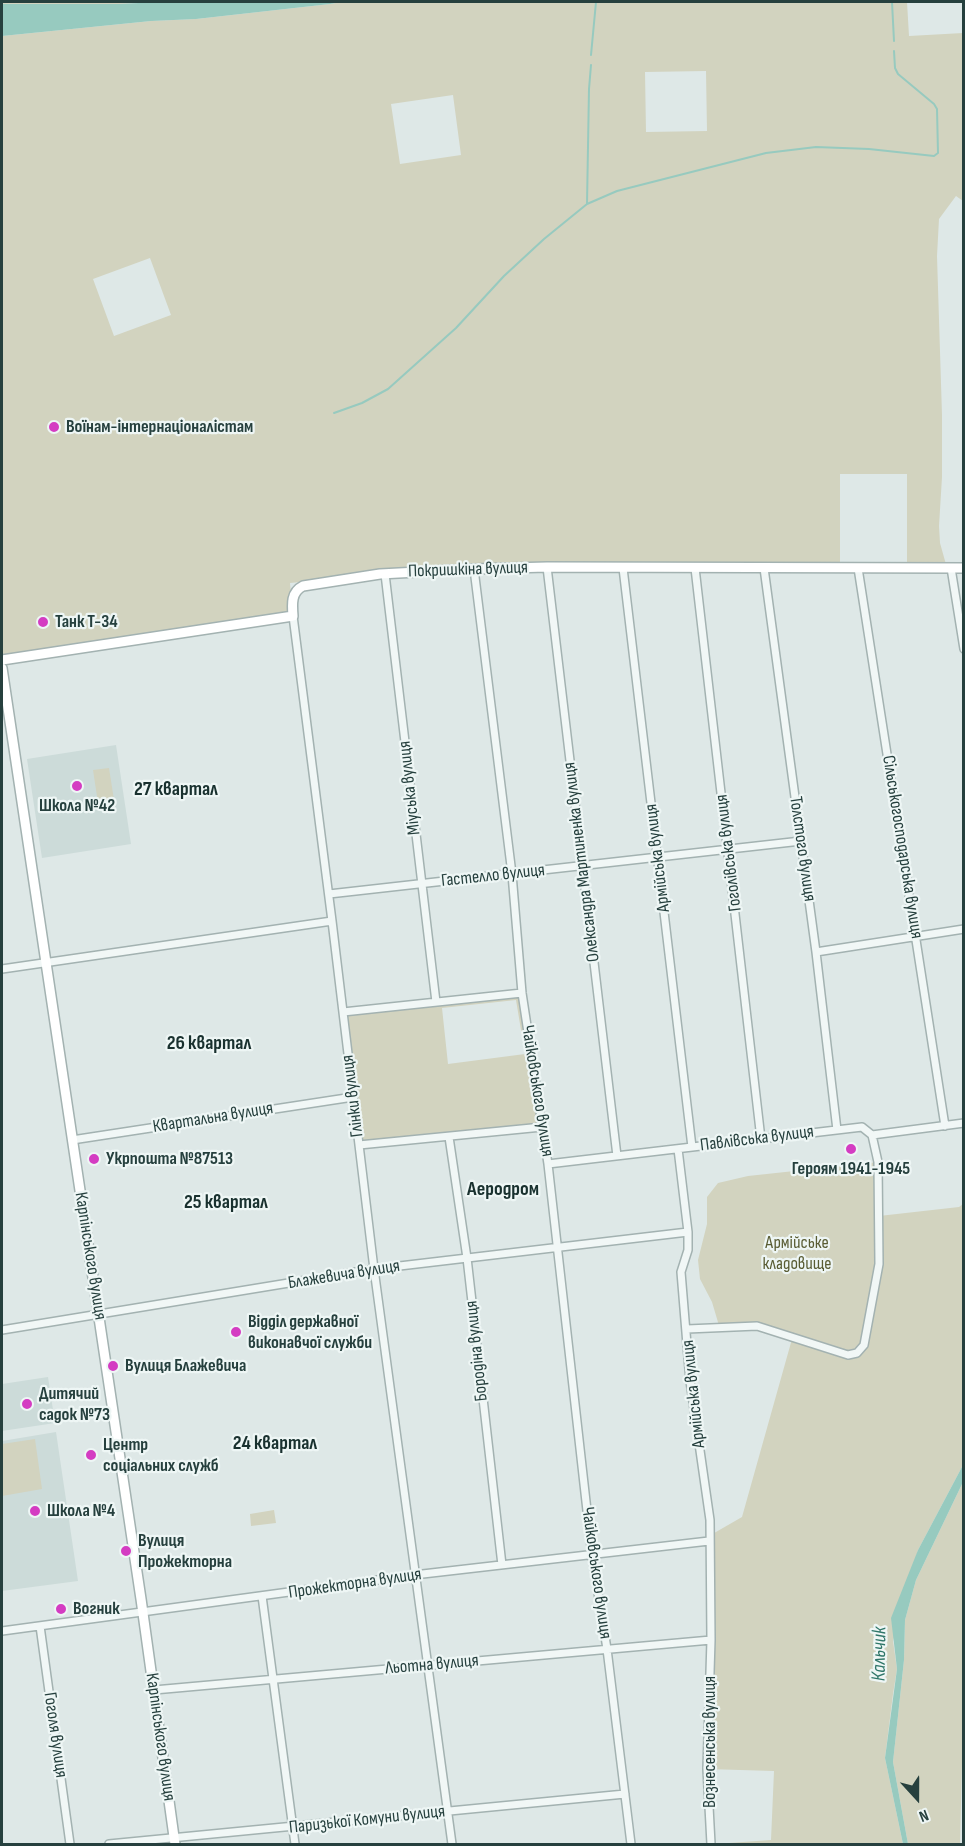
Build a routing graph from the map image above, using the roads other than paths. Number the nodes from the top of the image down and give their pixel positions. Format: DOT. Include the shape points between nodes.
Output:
graph roads {
  1 [pos="547,567"];
  2 [pos="623,568"];
  3 [pos="695,568"];
  4 [pos="764,568"];
  5 [pos="858,568"];
  6 [pos="951,568"];
  7 [pos="963,568"];
  8 [pos="474,569"];
  9 [pos="386,574"];
  10 [pos="293,616"];
  11 [pos="963,649"];
  12 [pos="2,660"];
  13 [pos="2,668"];
  14 [pos="801,841"];
  15 [pos="729,849"];
  16 [pos="657,857"];
  17 [pos="583,866"];
  18 [pos="512,874"];
  19 [pos="421,884"];
  20 [pos="329,894"];
  21 [pos="332,921"];
  22 [pos="963,929"];
  23 [pos="916,937"];
  24 [pos="816,952"];
  25 [pos="46,962"];
  26 [pos="2,969"];
  27 [pos="522,993"];
  28 [pos="436,1002"];
  29 [pos="343,1012"];
  30 [pos="353,1097"];
  31 [pos="963,1123"];
  32 [pos="945,1125"];
  33 [pos="543,1127"];
  34 [pos="837,1130"];
  35 [pos="872,1135"];
  36 [pos="449,1137"];
  37 [pos="760,1139"];
  38 [pos="72,1140"];
  39 [pos="359,1146"];
  40 [pos="692,1147"];
  41 [pos="678,1149"];
  42 [pos="617,1156"];
  43 [pos="548,1164"];
  44 [pos="688,1232"];
  45 [pos="557,1247"];
  46 [pos="467,1258"];
  47 [pos="374,1269"];
  48 [pos="98,1315"];
  49 [pos="687,1329"];
  50 [pos="2,1330"];
  51 [pos="709,1541"];
  52 [pos="592,1555"];
  53 [pos="502,1565"];
  54 [pos="414,1575"];
  55 [pos="262,1596"];
  56 [pos="143,1613"];
  57 [pos="40,1626"];
  58 [pos="2,1631"];
  59 [pos="711,1640"];
  60 [pos="607,1649"];
  61 [pos="427,1665"];
  62 [pos="273,1679"];
  63 [pos="154,1690"];
  64 [pos="625,1794"];
  65 [pos="447,1812"];
  66 [pos="293,1827"];
  67 [pos="175,1842"];
  68 [pos="70,1845"];
  69 [pos="109,1845"];
  70 [pos="295,1845"];
  71 [pos="452,1845"];
  72 [pos="631,1845"];
  73 [pos="711,1845"];
  1 -- 2 [label="street, Покришкіна вулиця"];
  1 -- 8 [label="street, Покришкіна вулиця"];
  1 -- 17 [label="street, Олександра Мартиненка вулиця"];
  2 -- 3 [label="street, Покришкіна вулиця"];
  2 -- 16 [label="street, Армійська вулиця"];
  3 -- 4 [label="street, Покришкіна вулиця"];
  3 -- 15 [label="street, Гоголівська вулиця"];
  4 -- 5 [label="street, Покришкіна вулиця"];
  4 -- 14 [label="street, Толстого вулиця"];
  5 -- 6 [label="street, Покришкіна вулиця"];
  5 -- 23 [label="street, Сільськогосподарська вулиця"];
  6 -- 7 [label="street, Покришкіна вулиця"];
  6 -- 11 [label="street"];
  8 -- 9 [label="street, Покришкіна вулиця"];
  8 -- 18 [label="street, Чайковського вулиця"];
  9 -- 10 [label="street, Покришкіна вулиця" via="303,586 294,594"];
  9 -- 19 [label="street, Міуська вулиця"];
  10 -- 12 [label="street"];
  10 -- 20 [label="street, Глінки вулиця"];
  13 -- 25 [label="street, Карпінського вулиця"];
  14 -- 15 [label="street, Гастелло вулиця"];
  14 -- 24 [label="street, Толстого вулиця"];
  15 -- 16 [label="street, Гастелло вулиця"];
  15 -- 37 [label="street, Гоголівська вулиця"];
  16 -- 17 [label="street, Гастелло вулиця"];
  16 -- 40 [label="street, Армійська вулиця"];
  17 -- 18 [label="street, Гастелло вулиця"];
  17 -- 42 [label="street, Олександра Мартиненка вулиця"];
  18 -- 19 [label="street, Гастелло вулиця"];
  18 -- 27 [label="street, Чайковського вулиця"];
  19 -- 20 [label="street, Гастелло вулиця"];
  19 -- 28 [label="street, Міуська вулиця"];
  20 -- 21 [label="street, Глінки вулиця"];
  21 -- 25 [label="street"];
  21 -- 29 [label="street, Глінки вулиця"];
  22 -- 23 [label="street"];
  23 -- 24 [label="street"];
  23 -- 32 [label="street, Сільськогосподарська вулиця"];
  24 -- 34 [label="street, Толстого вулиця"];
  25 -- 26 [label="street"];
  25 -- 38 [label="street, Карпінського вулиця"];
  27 -- 28 [label="street"];
  27 -- 33 [label="street, Чайковського вулиця"];
  28 -- 29 [label="street"];
  29 -- 30 [label="street, Глінки вулиця"];
  30 -- 38 [label="street, Квартальна вулиця"];
  30 -- 39 [label="street, Глінки вулиця"];
  31 -- 32 [label="street, Павлівська вулиця"];
  32 -- 35 [label="street, Павлівська вулиця"];
  33 -- 36 [label="street"];
  33 -- 43 [label="street, Чайковського вулиця"];
  34 -- 35 [label="street, Павлівська вулиця" via="862,1126"];
  34 -- 37 [label="street, Павлівська вулиця"];
  35 -- 49 [label="street" via="878,1162 879,1264 864,1345 857,1353 848,1355 757,1326"];
  36 -- 39 [label="street"];
  36 -- 46 [label="street, Бородіна вулиця"];
  37 -- 40 [label="street, Павлівська вулиця"];
  38 -- 48 [label="street, Карпінського вулиця"];
  39 -- 47 [label="street, Глінки вулиця"];
  40 -- 41 [label="street, Павлівська вулиця"];
  41 -- 42 [label="street, Павлівська вулиця"];
  41 -- 44 [label="street, Армійська вулиця"];
  42 -- 43 [label="street, Павлівська вулиця"];
  43 -- 45 [label="street, Чайковського вулиця"];
  44 -- 45 [label="street, Блажевича вулиця"];
  44 -- 49 [label="street, Армійська вулиця" via="688,1250 681,1272"];
  45 -- 46 [label="street, Блажевича вулиця"];
  45 -- 52 [label="street, Чайковського вулиця"];
  46 -- 47 [label="street, Блажевича вулиця"];
  46 -- 53 [label="street, Бородіна вулиця"];
  47 -- 48 [label="street, Блажевича вулиця"];
  47 -- 54 [label="street, Глінки вулиця"];
  48 -- 50 [label="street, Блажевича вулиця"];
  48 -- 56 [label="street, Карпінського вулиця"];
  49 -- 51 [label="street, Армійська вулиця" via="695,1423 710,1520"];
  51 -- 52 [label="street, Прожекторна вулиця"];
  51 -- 59 [label="street, Армійська вулиця"];
  52 -- 53 [label="street, Прожекторна вулиця"];
  52 -- 60 [label="street, Чайковського вулиця"];
  53 -- 54 [label="street, Прожекторна вулиця"];
  54 -- 55 [label="street, Прожекторна вулиця"];
  54 -- 61 [label="street, Глінки вулиця"];
  55 -- 56 [label="street, Прожекторна вулиця"];
  55 -- 62 [label="street"];
  56 -- 57 [label="street, Прожекторна вулиця"];
  56 -- 63 [label="street, Карпінського вулиця"];
  57 -- 58 [label="street, Прожекторна вулиця"];
  57 -- 68 [label="street, Гоголя вулиця"];
  59 -- 60 [label="street, Льотна вулиця"];
  59 -- 73 [label="street, Вознесенська вулиця" via="707,1769"];
  60 -- 61 [label="street, Льотна вулиця"];
  60 -- 64 [label="street"];
  61 -- 62 [label="street, Льотна вулиця"];
  61 -- 65 [label="street, Глінки вулиця"];
  62 -- 63 [label="street, Льотна вулиця"];
  62 -- 66 [label="street"];
  63 -- 67 [label="street, Карпінського вулиця"];
  64 -- 65 [label="street, Паризької Комуни вулиця"];
  64 -- 72 [label="street"];
  65 -- 66 [label="street, Паризької Комуни вулиця"];
  65 -- 71 [label="street, Глінки вулиця"];
  66 -- 67 [label="street, Паризької Комуни вулиця"];
  66 -- 70 [label="street"];
  67 -- 69 [label="street, Паризької Комуни вулиця"];
}
